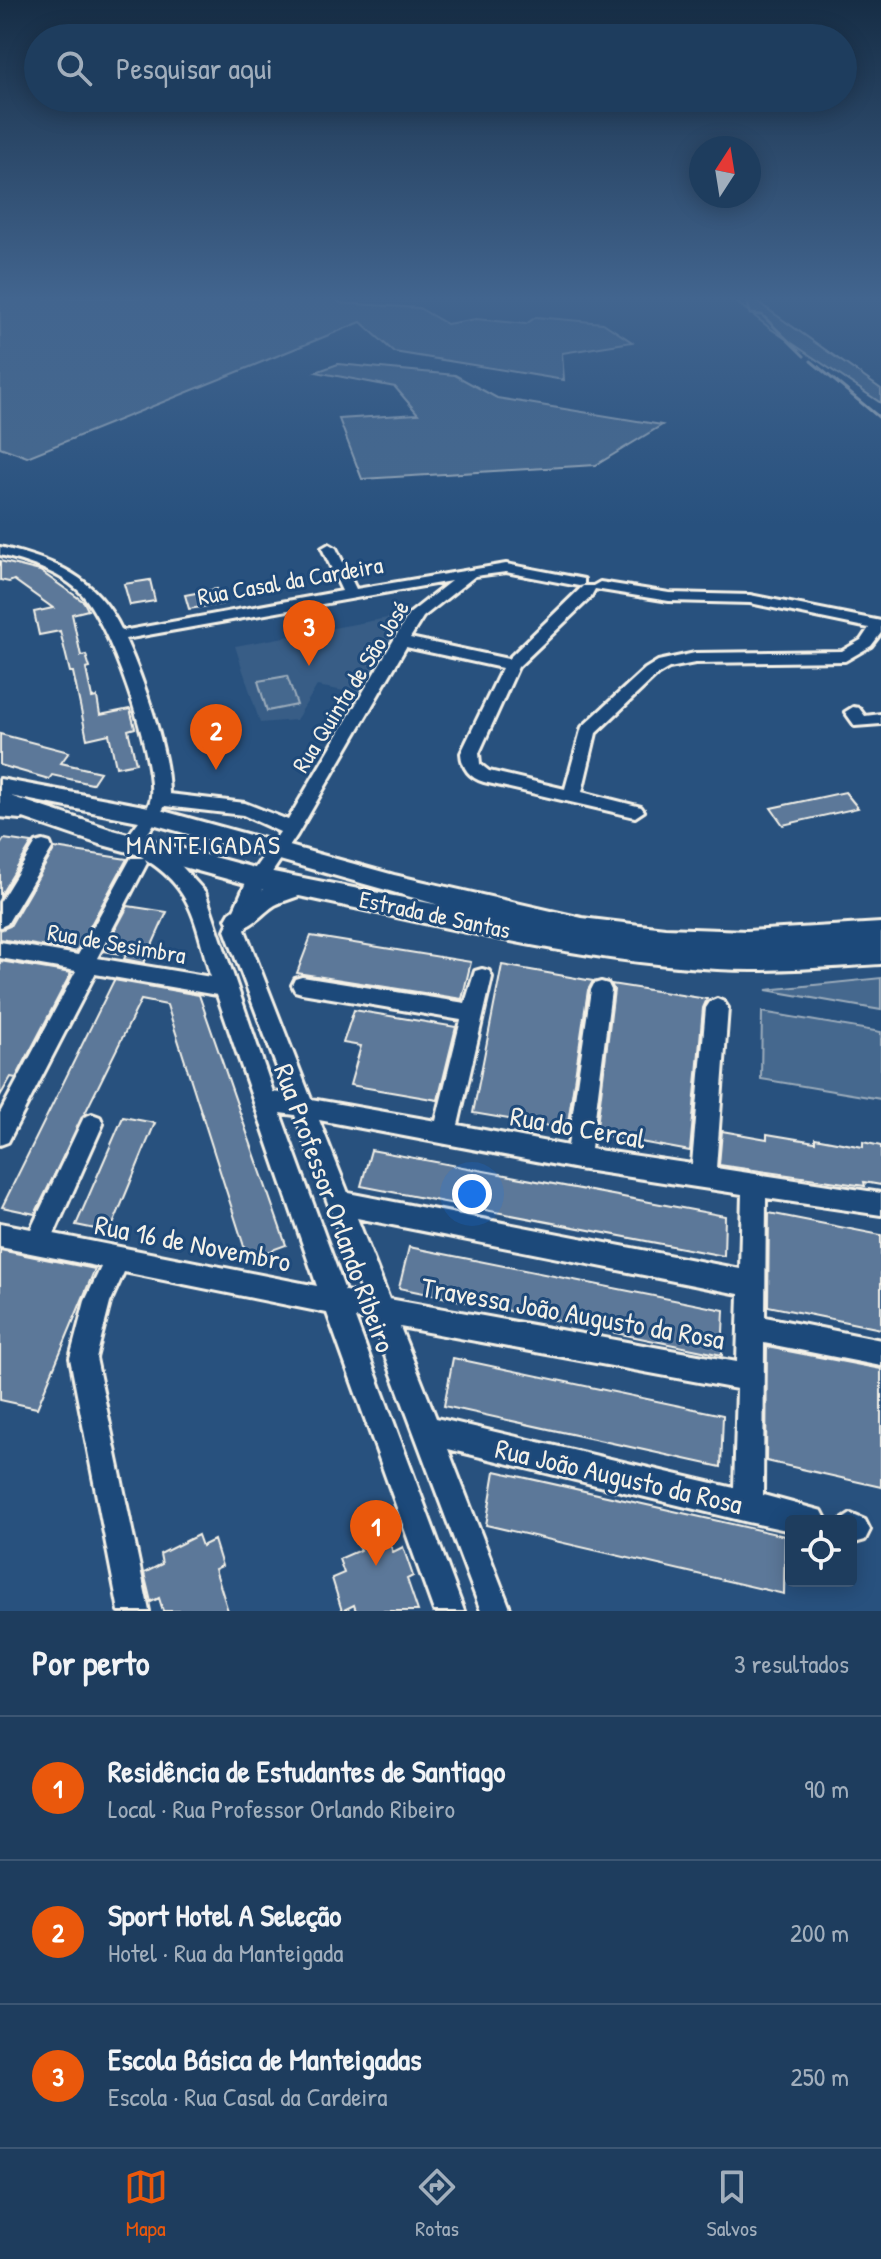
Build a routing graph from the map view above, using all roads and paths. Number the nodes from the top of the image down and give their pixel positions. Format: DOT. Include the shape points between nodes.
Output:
graph roads {
  1 [pos="329,548"];
  2 [pos="0,551"];
  3 [pos="471,572"];
  4 [pos="589,586"];
  5 [pos="351,594"];
  6 [pos="880,626"];
  7 [pos="117,636"];
  8 [pos="401,641"];
  9 [pos="511,665"];
  10 [pos="853,712"];
  11 [pos="881,719"];
  12 [pos="0,785"];
  13 [pos="572,796"];
  14 [pos="0,801"];
  15 [pos="154,808"];
  16 [pos="635,811"];
  17 [pos="0,812"];
  18 [pos="46,816"];
  19 [pos="284,839"];
  20 [pos="43,848"];
  21 [pos="138,855"];
  22 [pos="258,878"];
  23 [pos="300,886"];
  24 [pos="0,919"];
  25 [pos="239,919"];
  26 [pos="881,933"];
  27 [pos="0,950"];
  28 [pos="881,953"];
  29 [pos="87,964"];
  30 [pos="482,977"];
  31 [pos="302,985"];
  32 [pos="225,988"];
  33 [pos="601,990"];
  34 [pos="717,1008"];
  35 [pos="473,1013"];
  36 [pos="265,1100"];
  37 [pos="301,1107"];
  38 [pos="92,1124"];
  39 [pos="445,1133"];
  40 [pos="0,1135"];
  41 [pos="578,1158"];
  42 [pos="703,1178"];
  43 [pos="754,1186"];
  44 [pos="341,1203"];
  45 [pos="881,1204"];
  46 [pos="0,1235"];
  47 [pos="38,1242"];
  48 [pos="118,1258"];
  49 [pos="752,1284"];
  50 [pos="336,1302"];
  51 [pos="383,1311"];
  52 [pos="751,1327"];
  53 [pos="881,1353"];
  54 [pos="750,1378"];
  55 [pos="427,1430"];
  56 [pos="748,1508"];
  57 [pos="785,1516"];
  58 [pos="134,1611"];
  59 [pos="449,1611"];
  60 [pos="496,1611"];
  1 -- 5 [label="street"];
  2 -- 7 [label="street" via="45,565 83,586 105,611"];
  3 -- 4 [label="street" via="506,568"];
  3 -- 5 [label="street, Rua Casal da Cardeira"];
  3 -- 8 [label="street, Rua Quinta de São José" via="417,614"];
  4 -- 6 [label="street" via="669,597 750,599"];
  4 -- 9 [label="street"];
  5 -- 7 [label="street, Rua Casal da Cardeira"];
  6 -- 13 [label="street" via="845,656 695,658 664,664 588,731"];
  7 -- 15 [label="street" via="160,777"];
  8 -- 9 [label="street"];
  8 -- 19 [label="street, Rua Quinta de São José"];
  9 -- 13 [label="street" via="469,761 484,776"];
  10 -- 11 [label="street" via="861,722"];
  12 -- 15 [label="main road, Estrada de Santas"];
  13 -- 16 [label="street"];
  14 -- 18 [label="main road, Estrada de Santas"];
  15 -- 19 [label="main road, Estrada de Santas"];
  15 -- 21 [label="street" via="138,832"];
  17 -- 18 [label="lane"];
  18 -- 21 [label="main road, Estrada de Santas"];
  19 -- 22 [label="street, Rua Quinta de São José"];
  19 -- 26 [label="main road, Estrada de Santas" via="394,885 582,928 747,941"];
  20 -- 24 [label="street"];
  21 -- 22 [label="main road, Estrada de Santas"];
  21 -- 29 [label="street"];
  21 -- 32 [label="street, Rua Professor Orlando Ribeiro" via="168,864 195,892"];
  22 -- 23 [label="main road, Estrada de Santas"];
  22 -- 25 [label="street"];
  23 -- 25 [label="main road" via="266,898"];
  23 -- 28 [label="main road, Estrada de Santas" via="556,940 654,954 782,959"];
  25 -- 37 [label="street, Rua Professor Orlando Ribeiro" via="236,936"];
  27 -- 29 [label="street, Rua de Sesimbra"];
  29 -- 32 [label="street, Rua de Sesimbra"];
  29 -- 40 [label="street"];
  30 -- 35 [label="street"];
  31 -- 35 [label="street"];
  32 -- 36 [label="street, Rua Professor Orlando Ribeiro"];
  33 -- 41 [label="street"];
  34 -- 42 [label="street"];
  35 -- 39 [label="street"];
  36 -- 37 [label="street, Rua do Cercal"];
  36 -- 50 [label="street, Rua Professor Orlando Ribeiro"];
  37 -- 39 [label="street, Rua do Cercal"];
  37 -- 44 [label="street, Rua Professor Orlando Ribeiro"];
  38 -- 47 [label="street"];
  39 -- 41 [label="street, Rua do Cercal"];
  41 -- 42 [label="street, Rua do Cercal"];
  42 -- 43 [label="street, Rua do Cercal"];
  43 -- 45 [label="street, Rua do Cercal"];
  43 -- 49 [label="street"];
  44 -- 49 [label="street"];
  44 -- 51 [label="street, Rua Professor Orlando Ribeiro"];
  46 -- 47 [label="street, Rua 16 de Novembro"];
  47 -- 48 [label="street, Rua 16 de Novembro"];
  48 -- 50 [label="street, Rua 16 de Novembro"];
  48 -- 58 [label="street" via="98,1301 83,1358"];
  49 -- 52 [label="street"];
  50 -- 51 [label="street, Travessa João Augusto da Rosa"];
  50 -- 59 [label="street, Rua Professor Orlando Ribeiro"];
  51 -- 54 [label="street, Travessa João Augusto da Rosa"];
  51 -- 55 [label="street, Rua Professor Orlando Ribeiro"];
  52 -- 53 [label="street"];
  52 -- 54 [label="street"];
  54 -- 56 [label="street"];
  55 -- 56 [label="street, Rua João Augusto da Rosa"];
  55 -- 60 [label="street, Rua Professor Orlando Ribeiro"];
  56 -- 57 [label="street, Rua João Augusto da Rosa"];
}
